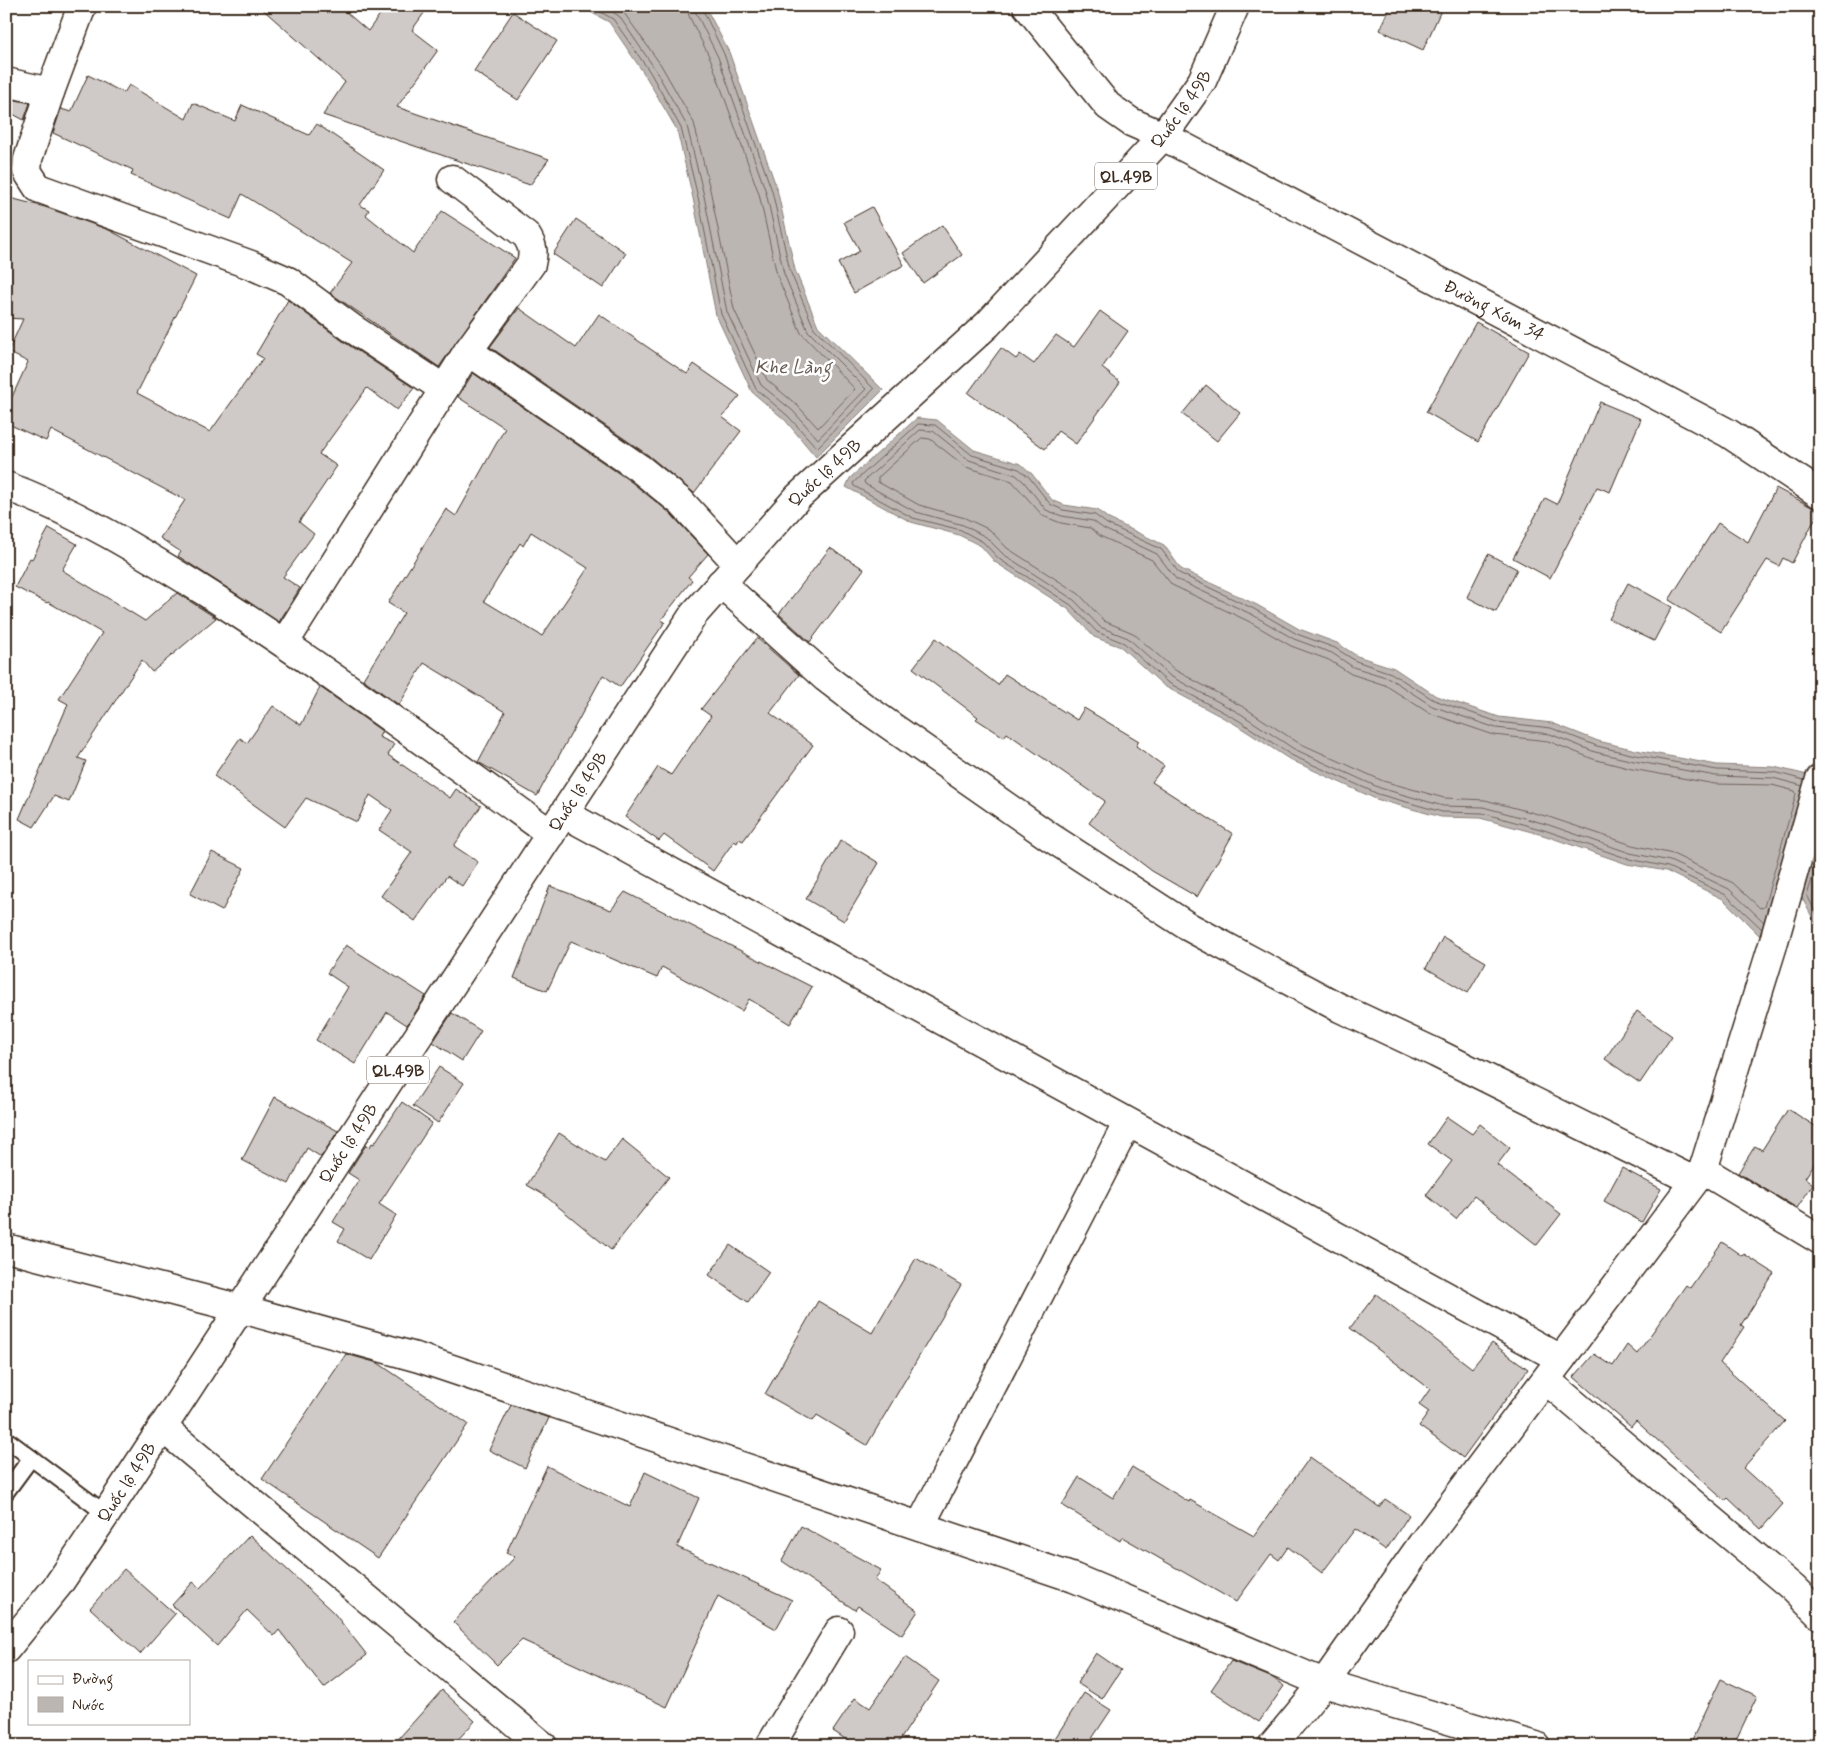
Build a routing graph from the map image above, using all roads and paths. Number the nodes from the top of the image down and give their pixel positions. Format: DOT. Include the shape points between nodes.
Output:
graph roads {
  1 [pos="82,6"];
  2 [pos="1027,6"];
  3 [pos="1235,6"];
  4 [pos="6,82"];
  5 [pos="50,92"];
  6 [pos="1163,136"];
  7 [pos="452,179"];
  8 [pos="468,351"];
  9 [pos="444,389"];
  10 [pos="6,486"];
  11 [pos="1820,494"];
  12 [pos="729,573"];
  13 [pos="285,642"];
  14 [pos="1820,779"];
  15 [pos="558,824"];
  16 [pos="1127,1124"];
  17 [pos="1698,1176"];
  18 [pos="1820,1240"];
  19 [pos="6,1248"];
  20 [pos="242,1309"];
  21 [pos="1554,1370"];
  22 [pos="162,1427"];
  23 [pos="6,1439"];
  24 [pos="31,1458"];
  25 [pos="6,1492"];
  26 [pos="106,1514"];
  27 [pos="920,1526"];
  28 [pos="1820,1615"];
  29 [pos="839,1631"];
  30 [pos="6,1649"];
  31 [pos="1324,1683"];
  32 [pos="543,1746"];
  33 [pos="770,1746"];
  34 [pos="1272,1746"];
  35 [pos="1536,1746"];
  1 -- 5 [label="street"];
  2 -- 6 [label="street, Đường Xóm 34" via="1108,106 1131,122"];
  3 -- 6 [label="street, Quốc lộ 49B / QL.49B" via="1202,81"];
  4 -- 5 [label="street"];
  5 -- 9 [label="street" via="28,159 27,171 38,188 288,281 353,330"];
  6 -- 11 [label="street, Đường Xóm 34" via="1728,433"];
  6 -- 12 [label="street, Quốc lộ 49B / QL.49B" via="988,324 798,497"];
  7 -- 8 [label="street" via="526,236 534,253 524,275"];
  8 -- 9 [label="street"];
  8 -- 12 [label="street" via="639,468 681,502"];
  9 -- 13 [label="street"];
  10 -- 13 [label="street" via="91,526 162,565"];
  12 -- 15 [label="street, Quốc lộ 49B / QL.49B" via="694,614"];
  12 -- 17 [label="street" via="826,678 1050,837 1189,927 1340,1008"];
  13 -- 15 [label="street"];
  14 -- 17 [label="street" via="1772,948"];
  15 -- 16 [label="street"];
  15 -- 20 [label="street, Quốc lộ 49B / QL.49B"];
  16 -- 21 [label="street"];
  16 -- 27 [label="street"];
  17 -- 18 [label="street"];
  17 -- 21 [label="street"];
  19 -- 20 [label="street"];
  20 -- 22 [label="street, Quốc lộ 49B / QL.49B"];
  20 -- 27 [label="street" via="419,1358"];
  21 -- 28 [label="street"];
  21 -- 31 [label="street" via="1422,1544"];
  22 -- 26 [label="street, Quốc lộ 49B / QL.49B"];
  22 -- 32 [label="street"];
  23 -- 24 [label="lane"];
  24 -- 25 [label="lane"];
  24 -- 26 [label="lane"];
  26 -- 30 [label="street, Quốc lộ 49B / QL.49B" via="58,1585"];
  27 -- 31 [label="street" via="1074,1578"];
  29 -- 33 [label="street"];
  31 -- 34 [label="street"];
  31 -- 35 [label="street"];
}
